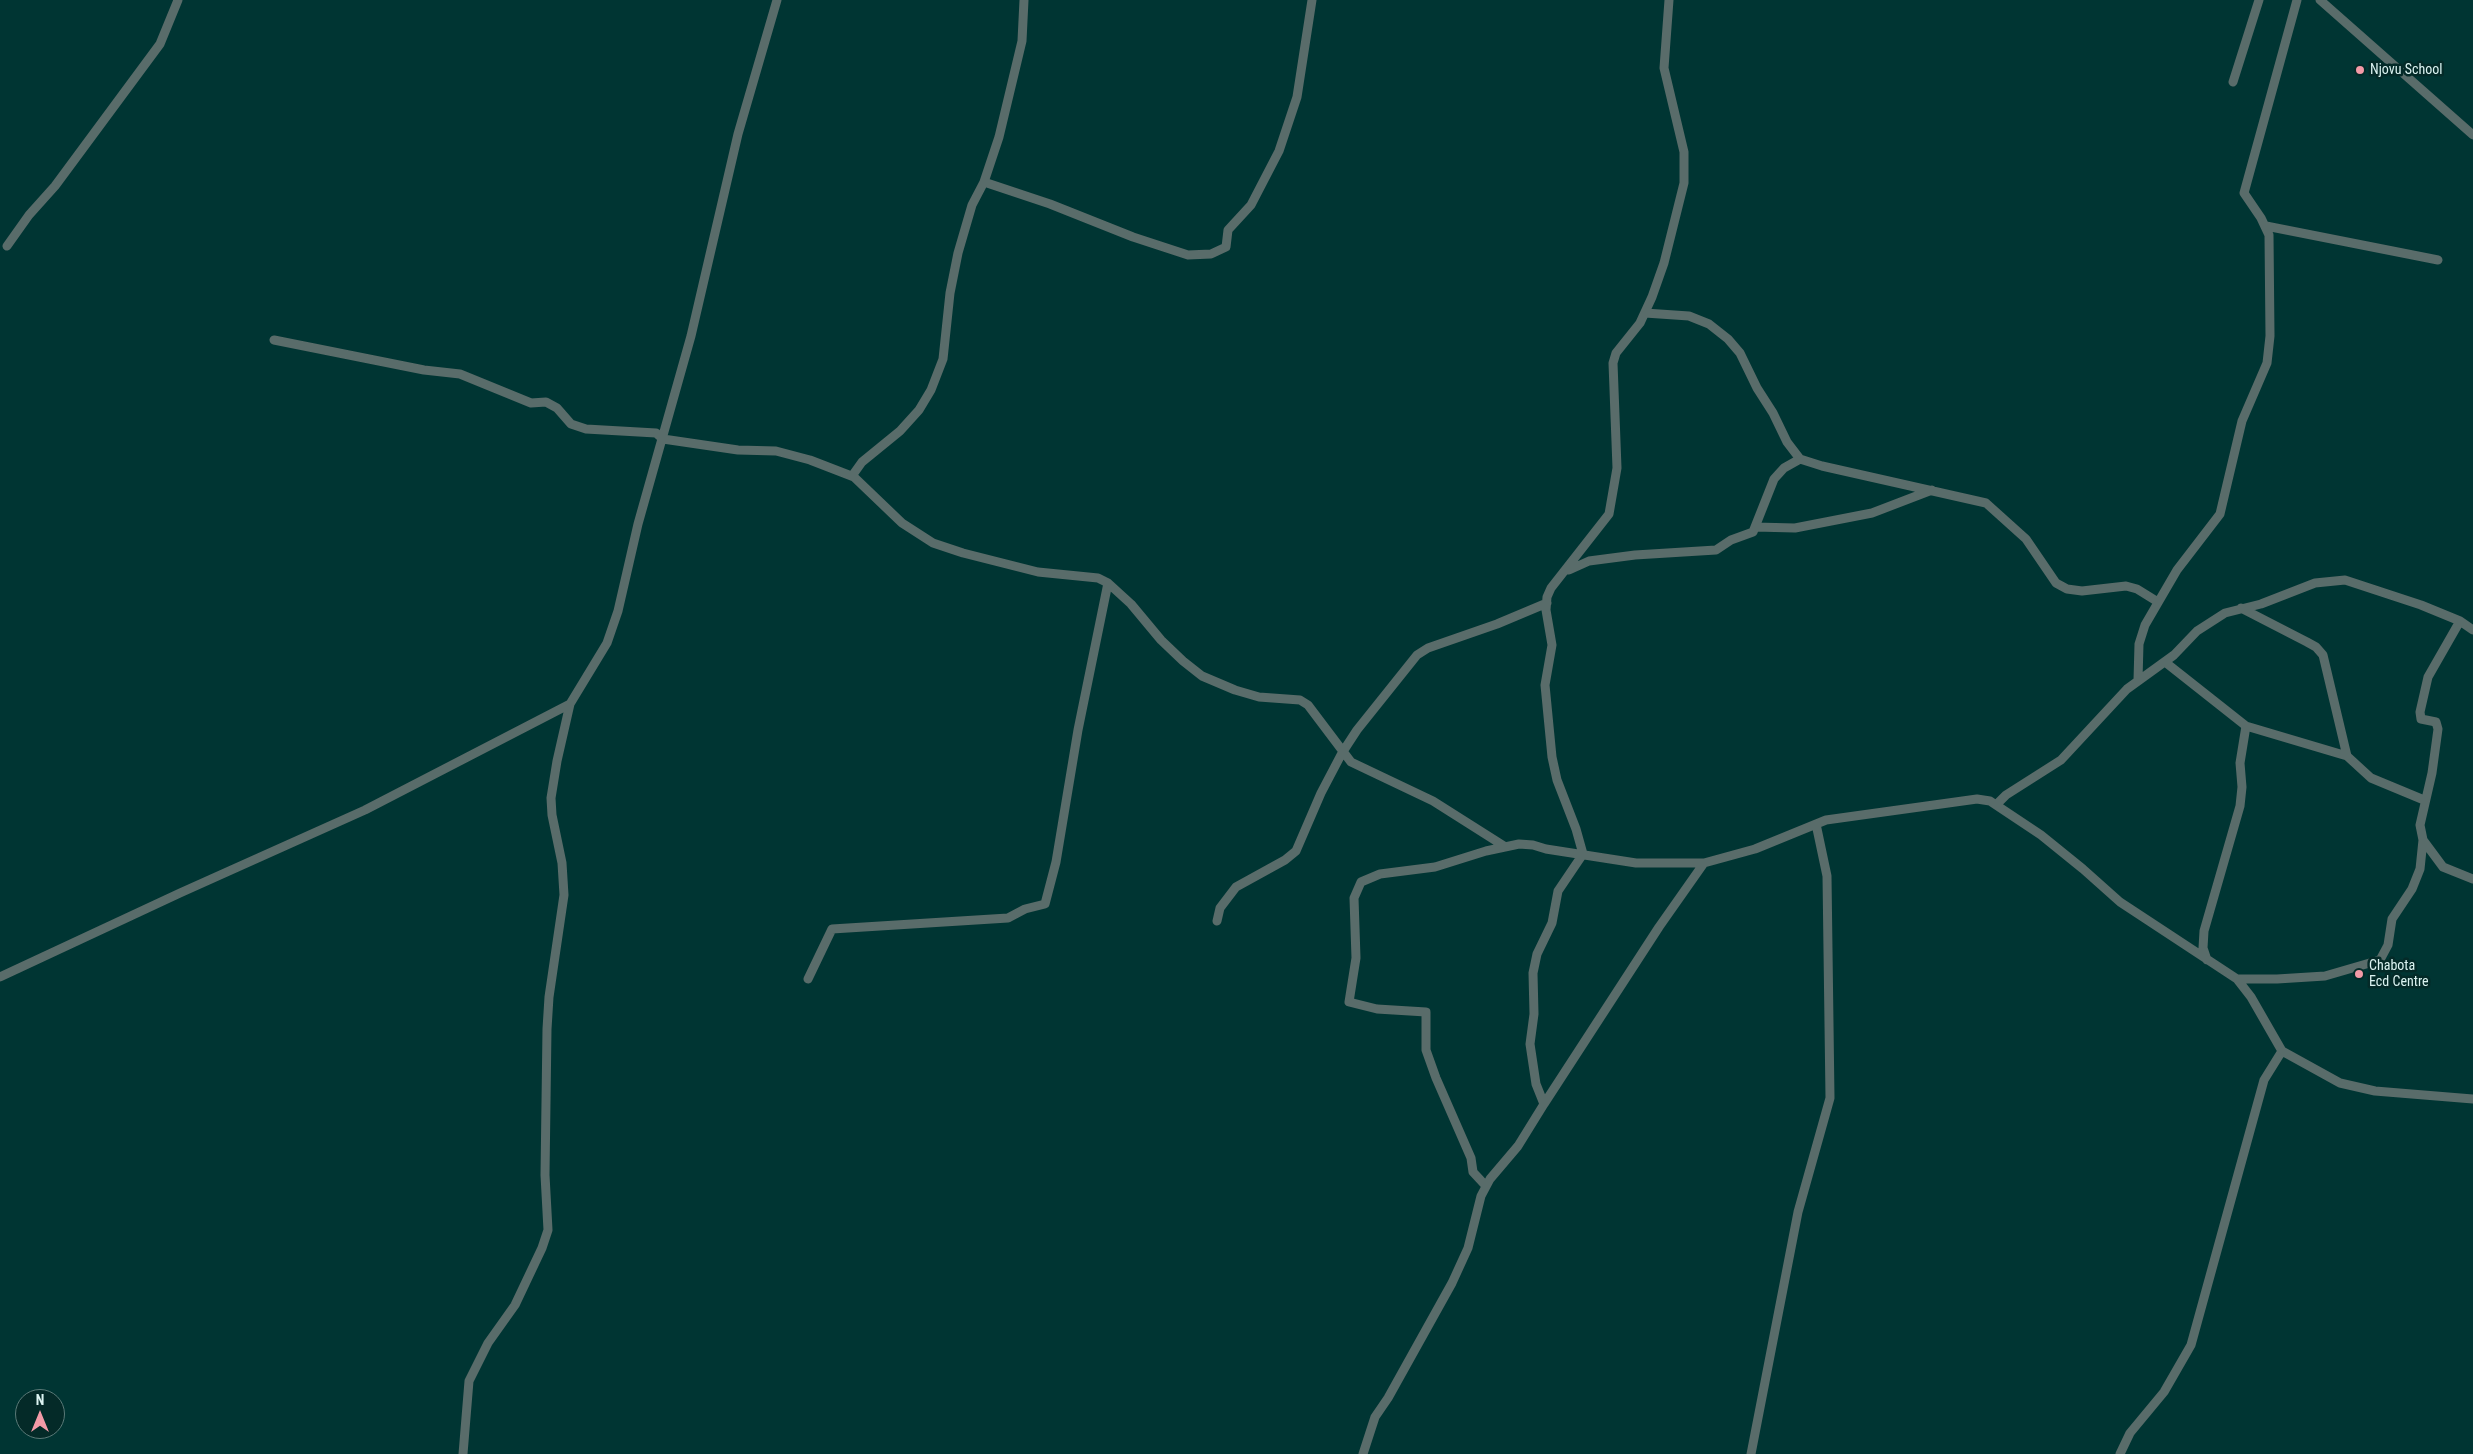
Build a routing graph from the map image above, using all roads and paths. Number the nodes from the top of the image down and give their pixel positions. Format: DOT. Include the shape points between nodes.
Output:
graph roads {
  1 [pos="178,0"];
  2 [pos="776,0"];
  3 [pos="1024,0"];
  4 [pos="1312,0"];
  5 [pos="1669,0"];
  6 [pos="2259,0"];
  7 [pos="2297,0"];
  8 [pos="2320,0"];
  9 [pos="2233,82"];
  10 [pos="2473,135"];
  11 [pos="984,182"];
  12 [pos="2266,226"];
  13 [pos="7,246"];
  14 [pos="2438,260"];
  15 [pos="1645,313"];
  16 [pos="274,340"];
  17 [pos="663,439"];
  18 [pos="1800,459"];
  19 [pos="852,476"];
  20 [pos="1932,490"];
  21 [pos="1755,527"];
  22 [pos="1566,571"];
  23 [pos="1108,583"];
  24 [pos="1547,602"];
  25 [pos="2158,602"];
  26 [pos="2241,608"];
  27 [pos="2460,621"];
  28 [pos="2473,630"];
  29 [pos="2165,662"];
  30 [pos="2138,680"];
  31 [pos="570,704"];
  32 [pos="2246,726"];
  33 [pos="1342,753"];
  34 [pos="2347,756"];
  35 [pos="2424,800"];
  36 [pos="1996,805"];
  37 [pos="1816,824"];
  38 [pos="2423,840"];
  39 [pos="1504,846"];
  40 [pos="1583,854"];
  41 [pos="1704,863"];
  42 [pos="2473,879"];
  43 [pos="1217,921"];
  44 [pos="2207,960"];
  45 [pos="0,978"];
  46 [pos="808,979"];
  47 [pos="2236,979"];
  48 [pos="2282,1051"];
  49 [pos="2473,1099"];
  50 [pos="1544,1104"];
  51 [pos="1486,1186"];
  52 [pos="463,1454"];
  53 [pos="1364,1454"];
  54 [pos="1751,1454"];
  55 [pos="2120,1454"];
  1 -- 13 [label="street" via="160,44"];
  2 -- 17 [label="street" via="738,134 706,275"];
  3 -- 11 [label="street" via="1022,41 999,137"];
  4 -- 11 [label="street" via="1297,96 1279,152 1251,205 1228,230 1226,247 1211,254 1188,255"];
  5 -- 15 [label="street" via="1665,79 1681,134 1686,168 1664,263"];
  6 -- 9 [label="street"];
  7 -- 12 [label="street" via="2244,193"];
  8 -- 10 [label="street"];
  11 -- 19 [label="street" via="965,227 950,293 944,359 931,390 900,431 862,462"];
  12 -- 14 [label="street"];
  12 -- 25 [label="street" via="2271,248 2267,363 2242,421 2220,514 2177,570"];
  15 -- 18 [label="street" via="1689,316 1709,324 1728,339 1740,354 1787,442"];
  15 -- 22 [label="street" via="1616,353 1613,363 1617,468 1609,514"];
  16 -- 17 [label="street" via="424,370 460,374 531,402 546,402 557,408 571,424 586,430 656,433"];
  17 -- 19 [label="street" via="738,450 776,451"];
  17 -- 31 [label="street" via="607,643"];
  18 -- 20 [label="street"];
  18 -- 21 [label="street" via="1784,468 1774,479"];
  19 -- 23 [label="street" via="902,523 933,544 1038,572 1098,578"];
  20 -- 21 [label="street" via="1872,513 1795,528"];
  20 -- 25 [label="street" via="1986,503 2026,539 2048,574 2067,589 2082,592 2126,586 2138,588"];
  21 -- 22 [label="street" via="1753,532 1716,550 1589,561"];
  22 -- 24 [label="street" via="1551,588"];
  23 -- 33 [label="street" via="1131,604 1161,640 1196,671 1216,683 1260,697 1300,700 1308,704"];
  23 -- 46 [label="street" via="1056,862 1045,904 1008,918 832,929"];
  24 -- 33 [label="street" via="1417,655"];
  24 -- 40 [label="street" via="1552,645 1546,685 1553,762"];
  25 -- 30 [label="street" via="2141,635"];
  26 -- 27 [label="street" via="2315,583 2345,580"];
  26 -- 29 [label="street" via="2210,622"];
  26 -- 34 [label="street" via="2308,642 2323,655"];
  27 -- 28 [label="street"];
  27 -- 35 [label="street" via="2428,677 2420,712 2421,719 2438,725 2432,773"];
  29 -- 30 [label="street"];
  29 -- 32 [label="street"];
  30 -- 36 [label="street" via="2101,715 2072,751"];
  31 -- 45 [label="street" via="365,810"];
  31 -- 52 [label="street" via="551,798 564,895 547,1029 545,1175 548,1230 515,1305 488,1343 469,1381"];
  32 -- 34 [label="street"];
  32 -- 44 [label="street" via="2240,763 2240,806 2204,931 2203,948"];
  33 -- 39 [label="street" via="1350,762 1433,801"];
  33 -- 43 [label="street" via="1296,851 1236,887 1220,908"];
  34 -- 35 [label="street" via="2371,778"];
  35 -- 38 [label="street" via="2420,826"];
  36 -- 37 [label="street" via="1977,799"];
  36 -- 44 [label="street" via="2041,835 2120,902"];
  37 -- 41 [label="street" via="1755,849"];
  37 -- 54 [label="street" via="1828,876 1830,1098 1798,1212"];
  38 -- 42 [label="street" via="2443,867"];
  38 -- 47 [label="street" via="2420,869 2412,889 2392,919 2388,945 2380,960 2325,976"];
  39 -- 40 [label="street" via="1533,845"];
  39 -- 51 [label="street" via="1435,866 1380,874 1361,882 1354,898 1356,958 1349,1002 1377,1009 1426,1012 1426,1050 1473,1172"];
  40 -- 41 [label="street" via="1636,863"];
  40 -- 50 [label="street" via="1558,891 1552,923 1537,954 1533,973 1534,1014 1530,1044 1536,1084"];
  41 -- 50 [label="street"];
  44 -- 47 [label="street"];
  47 -- 48 [label="street" via="2252,997"];
  48 -- 49 [label="street" via="2340,1083 2375,1091"];
  48 -- 55 [label="street" via="2264,1080 2192,1345 2164,1392 2130,1433"];
  50 -- 51 [label="street" via="1518,1146"];
  51 -- 53 [label="street" via="1468,1248 1452,1283 1375,1417"];
}
